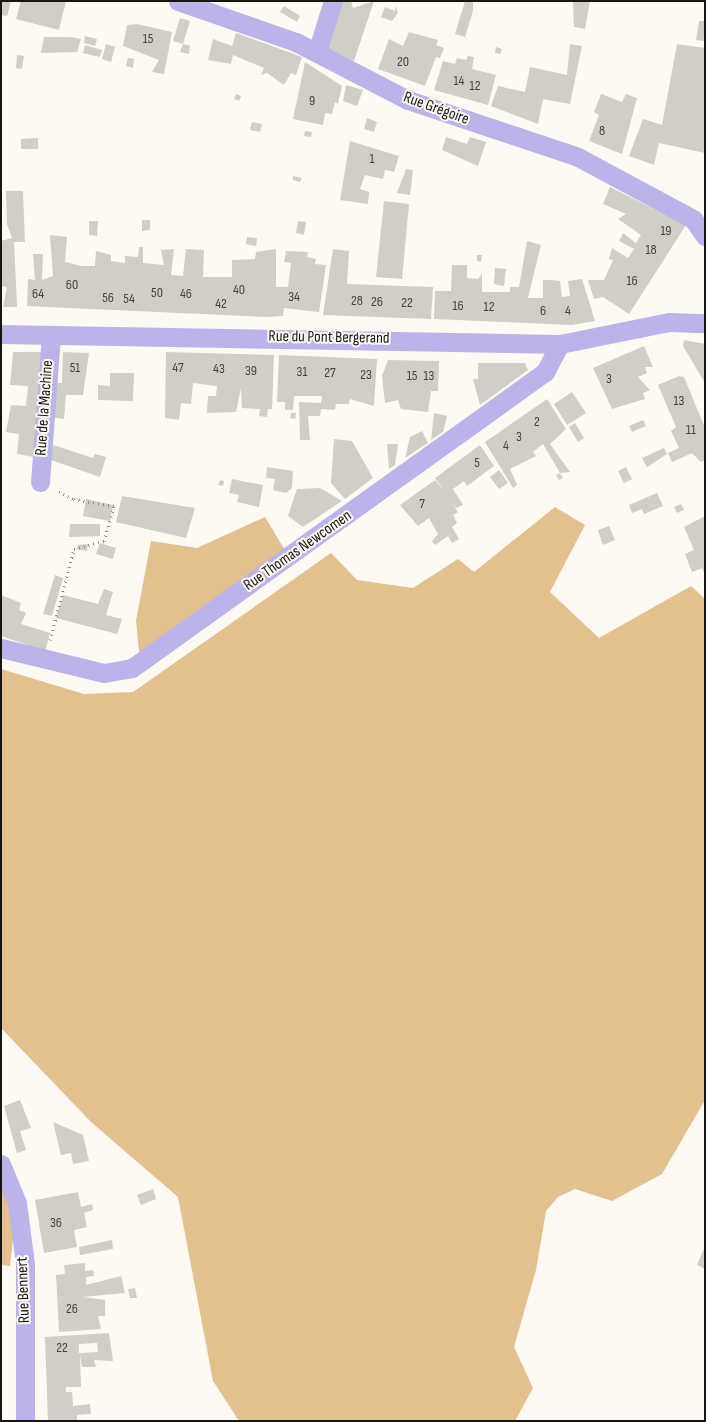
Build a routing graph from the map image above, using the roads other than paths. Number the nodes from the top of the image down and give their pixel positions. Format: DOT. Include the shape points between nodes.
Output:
graph roads {
  1 [pos="178,1"];
  2 [pos="333,1"];
  3 [pos="317,52"];
  4 [pos="705,236"];
  5 [pos="705,323"];
  6 [pos="1,334"];
  7 [pos="51,335"];
  8 [pos="560,344"];
  9 [pos="40,482"];
  10 [pos="1,648"];
  11 [pos="1,1164"];
  12 [pos="25,1421"];
  1 -- 3 [label="street, Rue Grégoire"];
  2 -- 3 [label="street"];
  3 -- 4 [label="street, Rue Grégoire" via="408,100 578,157 693,219"];
  5 -- 8 [label="street, Rue du Pont Bergerand" via="654,325"];
  6 -- 7 [label="street, Rue du Pont Bergerand"];
  7 -- 8 [label="street, Rue du Pont Bergerand"];
  7 -- 9 [label="street, Rue de la Machine"];
  8 -- 10 [label="street, Rue Thomas Newcomen" via="545,372 132,668 104,673"];
  11 -- 12 [label="street, Rue Bennert" via="17,1203 25,1264"];
}
